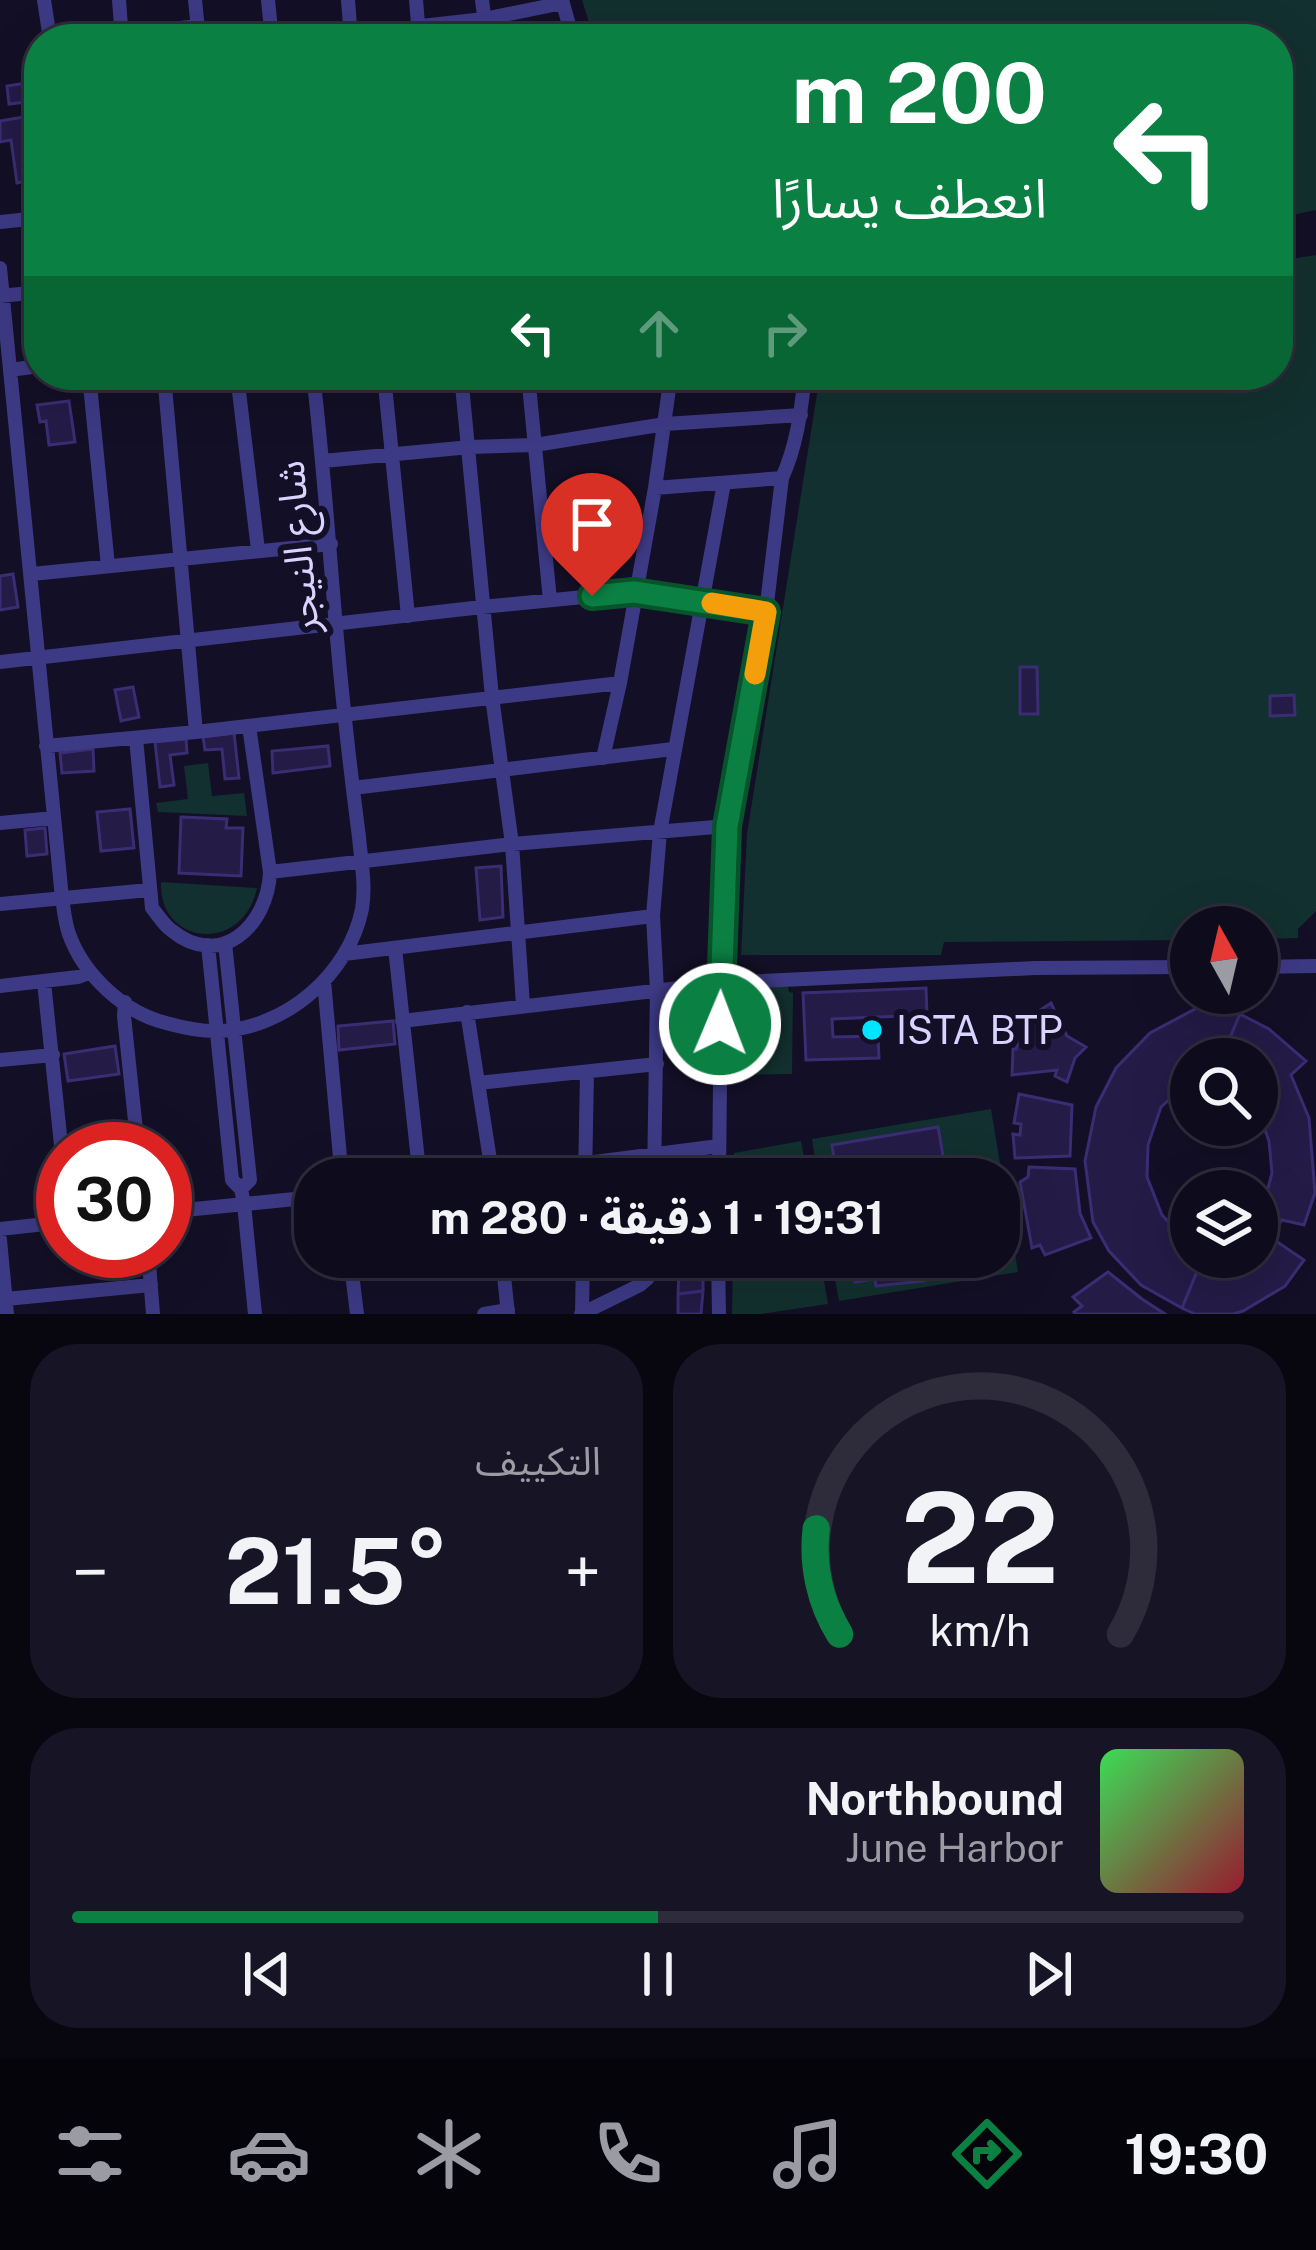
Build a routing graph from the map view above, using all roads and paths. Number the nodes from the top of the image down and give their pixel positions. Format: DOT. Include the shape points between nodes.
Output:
graph roads {
  1 [pos="416,0"];
  2 [pos="482,0"];
  3 [pos="563,2"];
  4 [pos="484,19"];
  5 [pos="418,24"];
  6 [pos="485,24"];
  7 [pos="0,268"];
  8 [pos="2,296"];
  9 [pos="24,368"];
  10 [pos="10,370"];
  11 [pos="90,390"];
  12 [pos="165,390"];
  13 [pos="239,390"];
  14 [pos="315,390"];
  15 [pos="386,390"];
  16 [pos="463,390"];
  17 [pos="529,390"];
  18 [pos="669,390"];
  19 [pos="804,390"];
  20 [pos="801,416"];
  21 [pos="665,424"];
  22 [pos="535,445"];
  23 [pos="470,447"];
  24 [pos="392,454"];
  25 [pos="20,459"];
  26 [pos="323,460"];
  27 [pos="0,461"];
  28 [pos="782,478"];
  29 [pos="724,483"];
  30 [pos="655,488"];
  31 [pos="331,544"];
  32 [pos="258,550"];
  33 [pos="181,558"];
  34 [pos="108,566"];
  35 [pos="32,574"];
  36 [pos="634,592"];
  37 [pos="550,600"];
  38 [pos="704,602"];
  39 [pos="482,607"];
  40 [pos="766,612"];
  41 [pos="408,616"];
  42 [pos="336,623"];
  43 [pos="187,640"];
  44 [pos="37,657"];
  45 [pos="0,662"];
  46 [pos="620,683"];
  47 [pos="492,697"];
  48 [pos="344,715"];
  49 [pos="249,726"];
  50 [pos="196,733"];
  51 [pos="136,738"];
  52 [pos="46,746"];
  53 [pos="674,749"];
  54 [pos="603,758"];
  55 [pos="500,768"];
  56 [pos="353,788"];
  57 [pos="54,818"];
  58 [pos="0,823"];
  59 [pos="727,826"];
  60 [pos="660,832"];
  61 [pos="512,844"];
  62 [pos="362,862"];
  63 [pos="270,872"];
  64 [pos="149,890"];
  65 [pos="62,898"];
  66 [pos="0,904"];
  67 [pos="653,916"];
  68 [pos="518,932"];
  69 [pos="226,943"];
  70 [pos="208,945"];
  71 [pos="395,948"];
  72 [pos="344,954"];
  73 [pos="1316,966"];
  74 [pos="1170,967"];
  75 [pos="1278,967"];
  76 [pos="89,973"];
  77 [pos="324,981"];
  78 [pos="44,982"];
  79 [pos="721,983"];
  80 [pos="0,986"];
  81 [pos="657,990"];
  82 [pos="125,1002"];
  83 [pos="523,1005"];
  84 [pos="467,1012"];
  85 [pos="402,1021"];
  86 [pos="233,1029"];
  87 [pos="216,1031"];
  88 [pos="53,1055"];
  89 [pos="0,1060"];
  90 [pos="657,1064"];
  91 [pos="587,1072"];
  92 [pos="478,1083"];
  93 [pos="59,1122"];
  94 [pos="135,1122"];
  95 [pos="719,1146"];
  96 [pos="655,1156"];
  97 [pos="340,1158"];
  98 [pos="418,1158"];
  99 [pos="489,1158"];
  100 [pos="585,1158"];
  101 [pos="646,1158"];
  102 [pos="719,1158"];
  103 [pos="242,1197"];
  104 [pos="294,1197"];
  105 [pos="192,1207"];
  106 [pos="36,1225"];
  107 [pos="0,1229"];
  108 [pos="0,1240"];
  109 [pos="150,1278"];
  110 [pos="353,1278"];
  111 [pos="504,1278"];
  112 [pos="583,1278"];
  113 [pos="647,1278"];
  114 [pos="718,1278"];
  115 [pos="151,1285"];
  116 [pos="7,1306"];
  117 [pos="508,1312"];
  118 [pos="152,1314"];
  119 [pos="255,1314"];
  120 [pos="357,1314"];
  121 [pos="484,1314"];
  122 [pos="582,1314"];
  123 [pos="719,1314"];
  1 -- 5 [label="street"];
  2 -- 4 [label="street"];
  3 -- 4 [label="street"];
  4 -- 5 [label="street"];
  4 -- 6 [label="street"];
  7 -- 8 [label="street"];
  8 -- 10 [label="street"];
  9 -- 10 [label="street"];
  10 -- 25 [label="street"];
  11 -- 34 [label="street"];
  12 -- 33 [label="street"];
  13 -- 32 [label="street"];
  14 -- 26 [label="street, شارع النيجر"];
  15 -- 24 [label="street"];
  16 -- 23 [label="street"];
  17 -- 22 [label="street"];
  18 -- 21 [label="street"];
  19 -- 20 [label="street"];
  20 -- 21 [label="street"];
  20 -- 28 [label="street"];
  21 -- 22 [label="street"];
  21 -- 30 [label="street"];
  22 -- 23 [label="street"];
  22 -- 37 [label="street"];
  23 -- 24 [label="street"];
  23 -- 39 [label="street"];
  24 -- 26 [label="street"];
  24 -- 41 [label="street"];
  25 -- 27 [label="street"];
  25 -- 35 [label="street"];
  26 -- 31 [label="street, شارع النيجر"];
  28 -- 29 [label="street"];
  28 -- 40 [label="street"];
  29 -- 30 [label="street"];
  29 -- 38 [label="street"];
  30 -- 36 [label="street"];
  31 -- 32 [label="street"];
  31 -- 42 [label="street, شارع النيجر"];
  32 -- 33 [label="street"];
  33 -- 34 [label="street"];
  33 -- 43 [label="street"];
  34 -- 35 [label="street"];
  35 -- 44 [label="street"];
  36 -- 37 [label="street"];
  36 -- 38 [label="street"];
  36 -- 46 [label="street"];
  37 -- 39 [label="street"];
  38 -- 40 [label="street"];
  38 -- 53 [label="street"];
  39 -- 41 [label="street"];
  39 -- 47 [label="street"];
  40 -- 59 [label="street"];
  41 -- 42 [label="street"];
  42 -- 43 [label="street"];
  42 -- 48 [label="street, شارع النيجر"];
  43 -- 44 [label="street"];
  43 -- 50 [label="street"];
  44 -- 45 [label="street"];
  44 -- 52 [label="street"];
  46 -- 47 [label="street"];
  46 -- 54 [label="street"];
  47 -- 48 [label="street"];
  47 -- 55 [label="street"];
  48 -- 49 [label="street"];
  48 -- 56 [label="street, شارع النيجر"];
  49 -- 50 [label="street"];
  49 -- 63 [label="street"];
  50 -- 51 [label="street"];
  51 -- 52 [label="street"];
  51 -- 64 [label="street"];
  52 -- 57 [label="street"];
  53 -- 54 [label="street"];
  53 -- 60 [label="street"];
  54 -- 55 [label="street"];
  55 -- 56 [label="street"];
  55 -- 61 [label="street"];
  56 -- 62 [label="street, شارع النيجر"];
  57 -- 58 [label="street"];
  57 -- 65 [label="street"];
  59 -- 60 [label="street"];
  59 -- 79 [label="street"];
  60 -- 61 [label="street"];
  60 -- 67 [label="street"];
  61 -- 62 [label="street"];
  61 -- 68 [label="street"];
  62 -- 63 [label="street"];
  62 -- 72 [label="street, شارع النيجر" via="362,909"];
  63 -- 69 [label="street" via="260,915"];
  64 -- 65 [label="street"];
  64 -- 70 [label="street" via="168,928"];
  65 -- 66 [label="street"];
  65 -- 76 [label="street"];
  67 -- 68 [label="street"];
  67 -- 81 [label="street"];
  68 -- 71 [label="street"];
  68 -- 83 [label="street"];
  69 -- 70 [label="street"];
  69 -- 86 [label="street"];
  70 -- 87 [label="street"];
  71 -- 72 [label="street"];
  71 -- 85 [label="street"];
  72 -- 77 [label="street, شارع النيجر"];
  73 -- 75 [label="street"];
  74 -- 79 [label="street"];
  76 -- 78 [label="street"];
  76 -- 82 [label="street, شارع النيجر"];
  77 -- 86 [label="street, شارع النيجر" via="300,1003"];
  77 -- 97 [label="street"];
  78 -- 80 [label="street"];
  78 -- 88 [label="street"];
  79 -- 81 [label="street"];
  79 -- 95 [label="street"];
  81 -- 83 [label="street"];
  81 -- 90 [label="street"];
  82 -- 87 [label="street, شارع النيجر" via="154,1020"];
  82 -- 94 [label="street"];
  83 -- 84 [label="street"];
  84 -- 85 [label="street"];
  84 -- 92 [label="street"];
  85 -- 98 [label="street"];
  86 -- 87 [label="street, شارع النيجر"];
  86 -- 103 [label="street" via="250,1180"];
  87 -- 103 [label="street" via="232,1180"];
  88 -- 89 [label="street"];
  88 -- 93 [label="street"];
  90 -- 91 [label="street"];
  90 -- 96 [label="street"];
  91 -- 92 [label="street"];
  91 -- 100 [label="street"];
  92 -- 99 [label="street"];
  95 -- 96 [label="street"];
  95 -- 102 [label="street"];
  96 -- 101 [label="street"];
  103 -- 104 [label="street"];
  103 -- 105 [label="street"];
  103 -- 119 [label="street"];
  106 -- 107 [label="street"];
  108 -- 116 [label="street"];
  109 -- 115 [label="street"];
  110 -- 120 [label="street"];
  111 -- 117 [label="street"];
  112 -- 122 [label="street"];
  113 -- 122 [label="street"];
  114 -- 123 [label="street"];
  115 -- 116 [label="street"];
  115 -- 118 [label="street"];
  117 -- 121 [label="street"];
}
